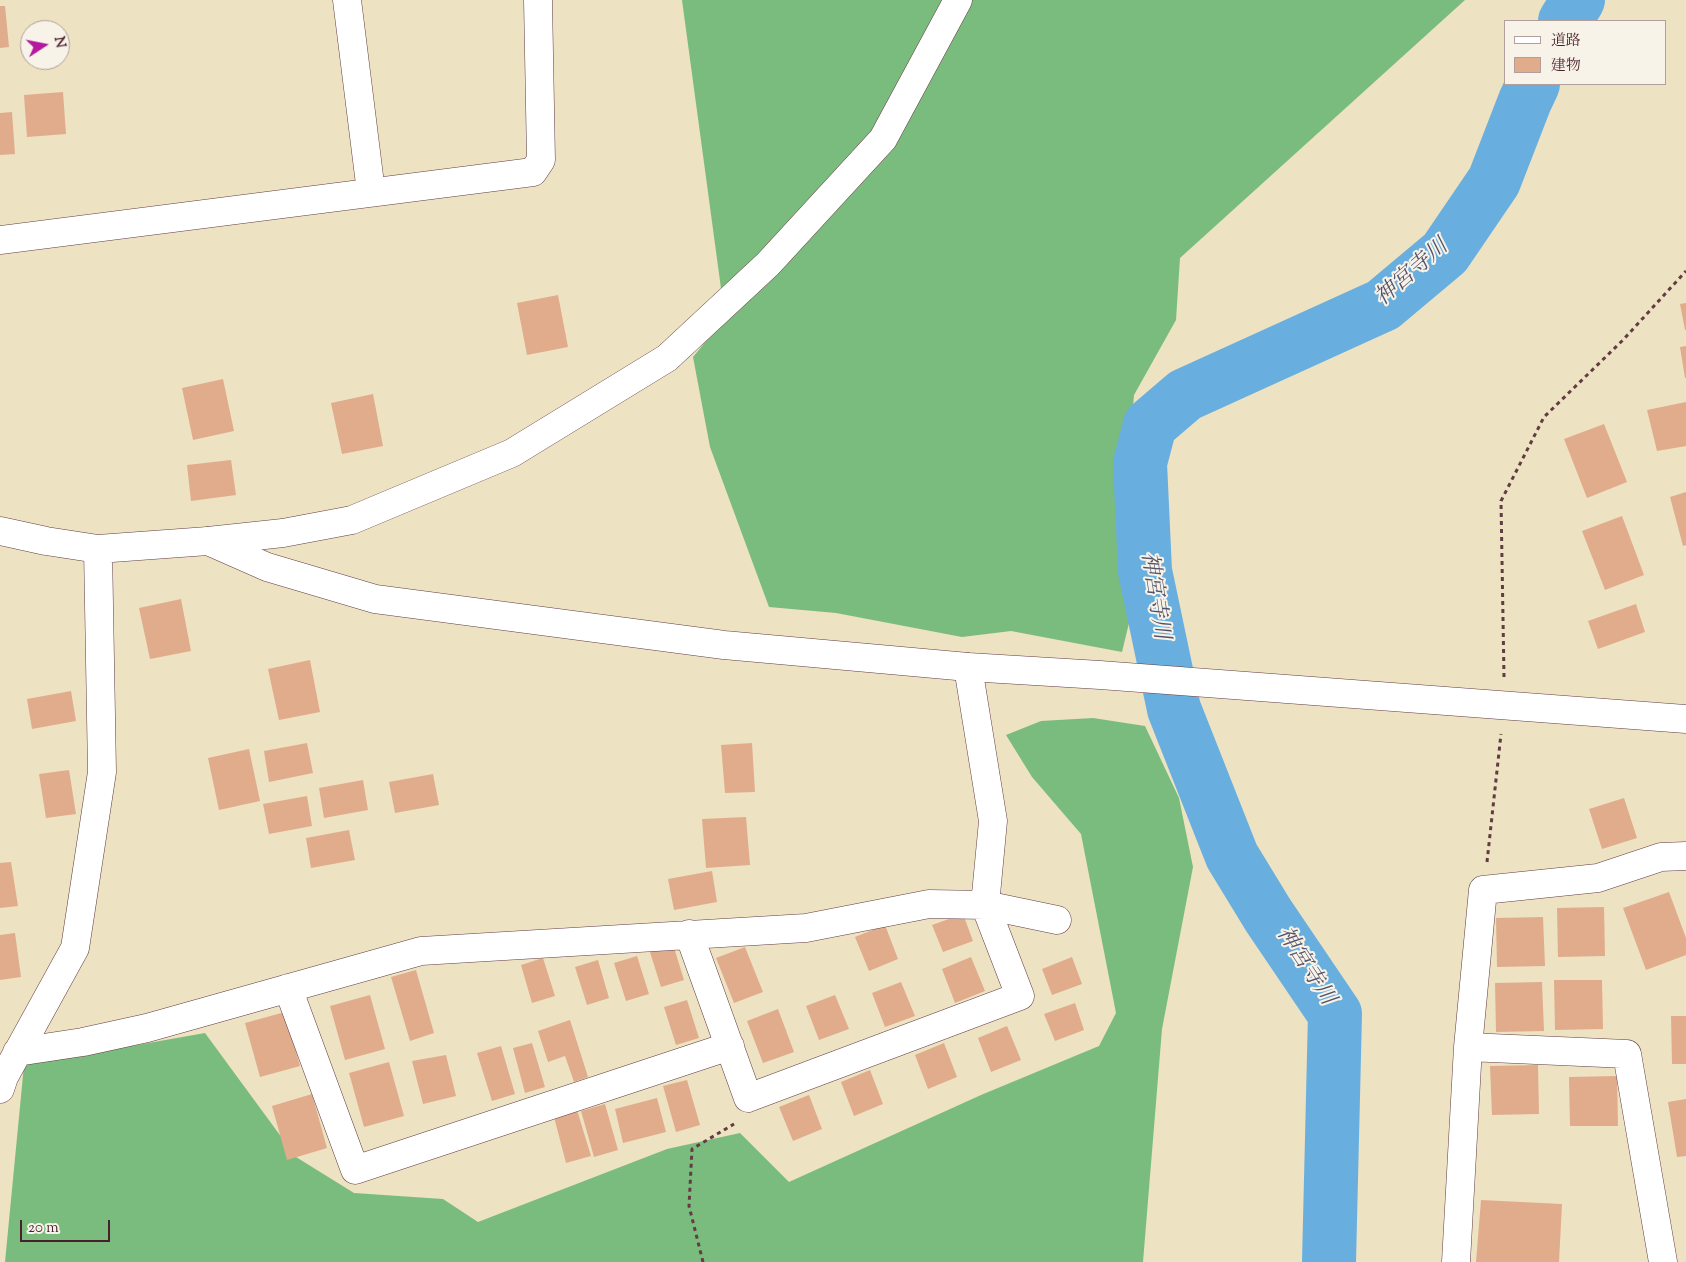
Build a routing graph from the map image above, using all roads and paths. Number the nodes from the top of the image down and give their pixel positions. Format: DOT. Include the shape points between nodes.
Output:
graph roads {
  1 [pos="347,0"];
  2 [pos="538,0"];
  3 [pos="958,0"];
  4 [pos="371,192"];
  5 [pos="0,240"];
  6 [pos="1686,271"];
  7 [pos="0,531"];
  8 [pos="208,541"];
  9 [pos="98,549"];
  10 [pos="968,667"];
  11 [pos="1504,705"];
  12 [pos="1686,719"];
  13 [pos="1686,856"];
  14 [pos="1484,890"];
  15 [pos="986,905"];
  16 [pos="1057,920"];
  17 [pos="689,934"];
  18 [pos="288,988"];
  19 [pos="730,1046"];
  20 [pos="1468,1047"];
  21 [pos="17,1052"];
  22 [pos="0,1089"];
  23 [pos="748,1098"];
  24 [pos="703,1262"];
  25 [pos="1456,1262"];
  26 [pos="1663,1262"];
  1 -- 4 [label="street"];
  2 -- 4 [label="street" via="541,160 533,172"];
  3 -- 8 [label="street" via="883,138 768,264 667,358 512,453 393,504 352,520 283,533"];
  4 -- 5 [label="street"];
  6 -- 11 [label="path" via="1623,340 1544,417 1501,501"];
  7 -- 9 [label="street"];
  8 -- 9 [label="street"];
  8 -- 10 [label="street" via="267,567 375,598 724,646"];
  9 -- 21 [label="street" via="102,772 75,948"];
  10 -- 11 [label="street"];
  10 -- 15 [label="street" via="993,821"];
  11 -- 12 [label="street"];
  11 -- 14 [label="path"];
  13 -- 14 [label="street" via="1661,857 1598,878"];
  14 -- 20 [label="street"];
  15 -- 16 [label="street"];
  15 -- 17 [label="street" via="929,904 806,928"];
  15 -- 23 [label="street" via="1020,996"];
  17 -- 18 [label="street" via="421,951"];
  17 -- 19 [label="street"];
  18 -- 19 [label="street" via="355,1170"];
  18 -- 21 [label="street" via="147,1028"];
  19 -- 23 [label="street"];
  20 -- 25 [label="street"];
  20 -- 26 [label="street" via="1627,1054"];
  21 -- 22 [label="street"];
  23 -- 24 [label="path" via="740,1120 692,1149 689,1206"];
}
